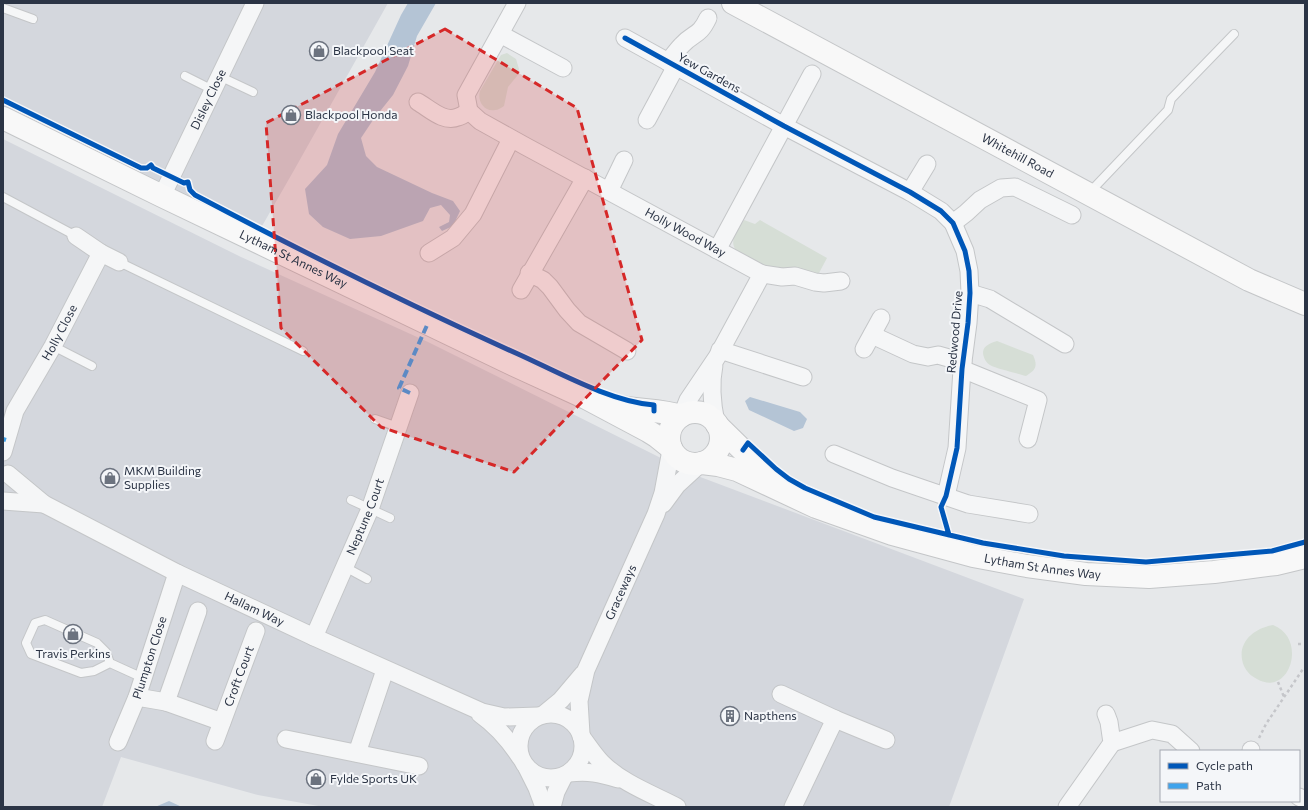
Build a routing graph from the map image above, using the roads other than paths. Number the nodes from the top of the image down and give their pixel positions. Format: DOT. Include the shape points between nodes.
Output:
graph roads {
  1 [pos="255,3"];
  2 [pos="517,3"];
  3 [pos="733,3"];
  4 [pos="3,8"];
  5 [pos="708,18"];
  6 [pos="33,20"];
  7 [pos="500,34"];
  8 [pos="1234,34"];
  9 [pos="625,38"];
  10 [pos="672,64"];
  11 [pos="563,68"];
  12 [pos="812,74"];
  13 [pos="184,76"];
  14 [pos="216,83"];
  15 [pos="253,92"];
  16 [pos="418,102"];
  17 [pos="469,111"];
  18 [pos="3,118"];
  19 [pos="647,120"];
  20 [pos="784,126"];
  21 [pos="511,139"];
  22 [pos="624,160"];
  23 [pos="927,164"];
  24 [pos="585,178"];
  25 [pos="609,191"];
  26 [pos="910,192"];
  27 [pos="1089,194"];
  28 [pos="162,196"];
  29 [pos="3,197"];
  30 [pos="1072,215"];
  31 [pos="953,223"];
  32 [pos="76,236"];
  33 [pos="718,250"];
  34 [pos="101,253"];
  35 [pos="429,253"];
  36 [pos="119,262"];
  37 [pos="529,273"];
  38 [pos="762,274"];
  39 [pos="841,281"];
  40 [pos="520,290"];
  41 [pos="970,293"];
  42 [pos="1305,304"];
  43 [pos="881,318"];
  44 [pos="1064,344"];
  45 [pos="53,346"];
  46 [pos="304,351"];
  47 [pos="627,351"];
  48 [pos="718,354"];
  49 [pos="963,365"];
  50 [pos="92,366"];
  51 [pos="803,377"];
  52 [pos="410,393"];
  53 [pos="586,398"];
  54 [pos="9,415"];
  55 [pos="681,415"];
  56 [pos="375,419"];
  57 [pos="717,424"];
  58 [pos="398,428"];
  59 [pos="1028,438"];
  60 [pos="671,449"];
  61 [pos="3,452"];
  62 [pos="834,454"];
  63 [pos="701,463"];
  64 [pos="5,468"];
  65 [pos="789,493"];
  66 [pos="3,495"];
  67 [pos="946,496"];
  68 [pos="351,500"];
  69 [pos="3,501"];
  70 [pos="44,504"];
  71 [pos="370,509"];
  72 [pos="656,514"];
  73 [pos="1029,514"];
  74 [pos="390,518"];
  75 [pos="1305,557"];
  76 [pos="345,568"];
  77 [pos="177,573"];
  78 [pos="367,578"];
  79 [pos="198,611"];
  80 [pos="256,631"];
  81 [pos="314,638"];
  82 [pos="110,663"];
  83 [pos="385,670"];
  84 [pos="586,670"];
  85 [pos="143,678"];
  86 [pos="781,694"];
  87 [pos="137,697"];
  88 [pos="166,702"];
  89 [pos="468,706"];
  90 [pos="1106,714"];
  91 [pos="541,715"];
  92 [pos="835,718"];
  93 [pos="222,722"];
  94 [pos="581,735"];
  95 [pos="286,739"];
  96 [pos="886,740"];
  97 [pos="215,741"];
  98 [pos="118,742"];
  99 [pos="1112,743"];
  100 [pos="1190,750"];
  101 [pos="357,753"];
  102 [pos="524,762"];
  103 [pos="419,766"];
  104 [pos="567,774"];
  105 [pos="628,782"];
  106 [pos="544,807"];
  107 [pos="552,807"];
  108 [pos="677,807"];
  109 [pos="793,807"];
  110 [pos="1067,807"];
  1 -- 14 [label="street, Disley Close"];
  2 -- 7 [label="street"];
  3 -- 27 [label="main road, Whitehill Road"];
  4 -- 6 [label="lane"];
  5 -- 10 [label="street, Yew Gardens" via="698,34 682,44"];
  7 -- 11 [label="street"];
  7 -- 17 [label="street" via="466,95"];
  8 -- 27 [label="lane" via="1171,99 1168,110"];
  9 -- 10 [label="street, Yew Gardens"];
  10 -- 19 [label="street, Yew Gardens"];
  10 -- 20 [label="street, Yew Gardens"];
  12 -- 20 [label="street"];
  13 -- 14 [label="lane"];
  14 -- 15 [label="lane"];
  14 -- 28 [label="street, Disley Close"];
  16 -- 17 [label="street" via="439,116 451,119"];
  17 -- 21 [label="street, Holly Wood Way"];
  18 -- 28 [label="main road, Lytham St Annes Way"];
  20 -- 26 [label="street, Redwood Drive"];
  20 -- 33 [label="street"];
  21 -- 24 [label="street, Holly Wood Way"];
  21 -- 35 [label="street" via="473,214 452,238"];
  22 -- 25 [label="street"];
  23 -- 26 [label="street"];
  24 -- 25 [label="street, Holly Wood Way"];
  24 -- 37 [label="street"];
  25 -- 33 [label="street, Holly Wood Way"];
  26 -- 31 [label="street, Redwood Drive" via="941,211"];
  27 -- 42 [label="main road, Whitehill Road" via="1250,280"];
  28 -- 53 [label="main road, Lytham St Annes Way"];
  29 -- 32 [label="lane"];
  30 -- 31 [label="street" via="1015,187 1001,188 980,200"];
  31 -- 41 [label="street, Redwood Drive" via="965,251"];
  32 -- 34 [label="street"];
  33 -- 38 [label="street, Holly Wood Way"];
  34 -- 36 [label="street"];
  34 -- 45 [label="street, Holly Close"];
  36 -- 46 [label="lane"];
  37 -- 40 [label="street"];
  37 -- 47 [label="street" via="550,287 579,323"];
  38 -- 39 [label="street, Holly Wood Way" via="795,276 824,283"];
  38 -- 48 [label="street"];
  41 -- 44 [label="street, Redwood Drive" via="990,299"];
  41 -- 49 [label="street, Redwood Drive"];
  43 -- 49 [label="street" via="868,342 928,357 938,355"];
  45 -- 50 [label="lane"];
  45 -- 54 [label="street, Holly Close"];
  48 -- 51 [label="street"];
  48 -- 55 [label="street"];
  48 -- 57 [label="street" via="711,386"];
  49 -- 59 [label="street, Redwood Drive" via="1038,400"];
  49 -- 67 [label="street, Redwood Drive" via="957,448"];
  52 -- 58 [label="street, Neptune Court"];
  53 -- 55 [label="main road, Lytham St Annes Way" via="637,410"];
  53 -- 60 [label="main road, Lytham St Annes Way" via="648,431"];
  54 -- 61 [label="street, Holly Close"];
  55 -- 57 [label="main road" via="699,412 709,416"];
  55 -- 60 [label="main road" via="670,429 668,438"];
  56 -- 58 [label="lane"];
  57 -- 63 [label="main road" via="720,435 719,448 710,459"];
  57 -- 65 [label="main road, Lytham St Annes Way"];
  58 -- 71 [label="street, Neptune Court"];
  60 -- 63 [label="main road" via="684,462"];
  60 -- 72 [label="street, Graceways" via="663,493"];
  62 -- 67 [label="street" via="892,478"];
  63 -- 65 [label="main road, Lytham St Annes Way" via="737,470"];
  63 -- 72 [label="street, Graceways" via="677,485"];
  64 -- 66 [label="street" via="7,486"];
  64 -- 70 [label="street, Hallam Way"];
  65 -- 75 [label="main road, Lytham St Annes Way" via="816,507 892,534 973,556 1086,574 1149,577 1214,572 1276,564"];
  67 -- 73 [label="street" via="968,504"];
  68 -- 71 [label="lane"];
  69 -- 70 [label="street, Hallam Way"];
  70 -- 77 [label="street, Hallam Way"];
  71 -- 74 [label="lane"];
  71 -- 76 [label="street, Neptune Court"];
  72 -- 84 [label="street, Graceways"];
  76 -- 78 [label="lane"];
  76 -- 81 [label="street, Neptune Court"];
  77 -- 81 [label="street, Hallam Way"];
  77 -- 85 [label="street, Plumpton Close"];
  79 -- 88 [label="street"];
  80 -- 93 [label="street, Croft Court"];
  81 -- 83 [label="street, Hallam Way"];
  82 -- 82 [label="lane" via="106,652 97,643 45,620 35,624 26,643 31,654 81,673 94,672"];
  82 -- 85 [label="lane"];
  83 -- 89 [label="street, Hallam Way"];
  83 -- 101 [label="street"];
  84 -- 91 [label="street, Graceways" via="561,700"];
  84 -- 94 [label="street, Graceways" via="579,701"];
  85 -- 87 [label="street, Plumpton Close"];
  86 -- 92 [label="street"];
  87 -- 88 [label="street, Croft Court"];
  87 -- 98 [label="street, Plumpton Close"];
  88 -- 93 [label="street, Croft Court"];
  89 -- 91 [label="street, Hallam Way" via="504,717"];
  89 -- 102 [label="street, Hallam Way" via="507,738"];
  90 -- 99 [label="street"];
  91 -- 94 [label="street" via="558,715 570,720"];
  91 -- 102 [label="street" via="531,720 521,733 519,749"];
  92 -- 96 [label="street"];
  92 -- 109 [label="street"];
  93 -- 97 [label="street, Croft Court"];
  94 -- 104 [label="street" via="583,744 580,760"];
  94 -- 105 [label="street" via="602,763"];
  95 -- 101 [label="street"];
  99 -- 100 [label="street" via="1152,730 1172,734"];
  99 -- 110 [label="street"];
  101 -- 103 [label="street"];
  102 -- 104 [label="street" via="532,772 544,778 558,778"];
  102 -- 106 [label="street, Hallam Way"];
  104 -- 105 [label="street" via="594,772"];
  104 -- 107 [label="street" via="556,792"];
  105 -- 108 [label="street"];
}
